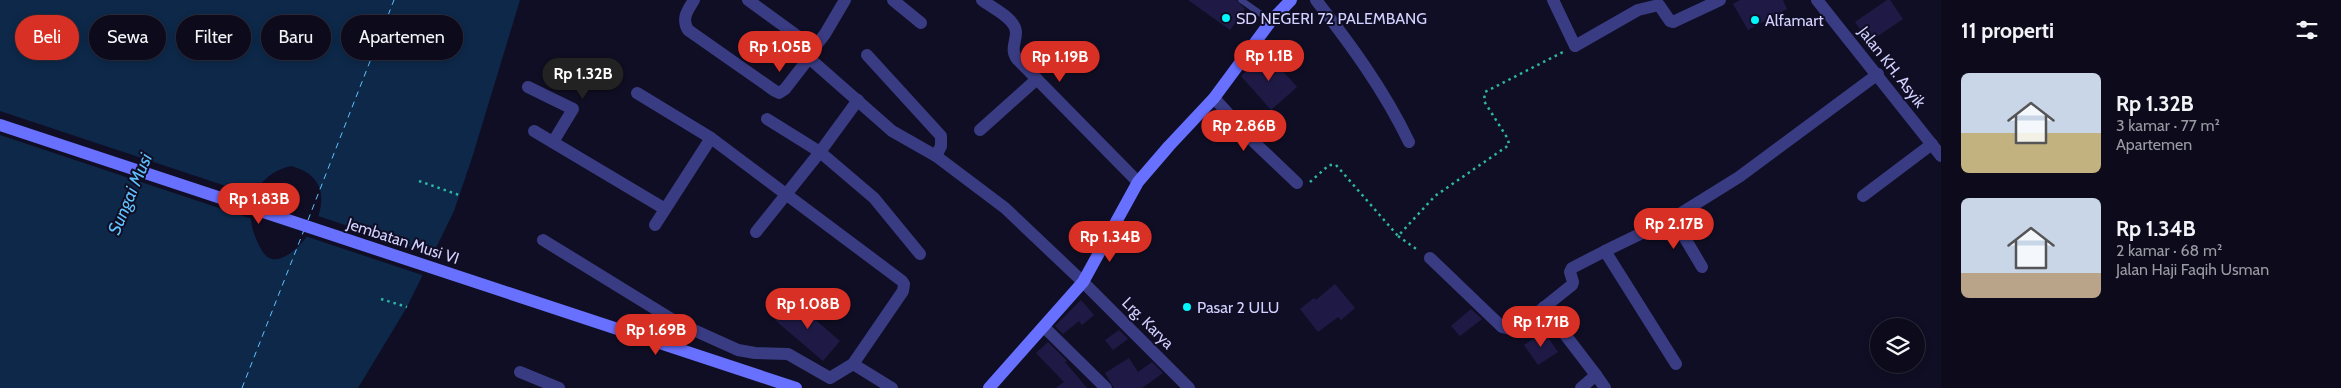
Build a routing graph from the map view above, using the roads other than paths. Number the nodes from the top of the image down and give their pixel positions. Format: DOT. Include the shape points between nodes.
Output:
graph roads {
  1 [pos="694,0"];
  2 [pos="748,0"];
  3 [pos="845,0"];
  4 [pos="894,0"];
  5 [pos="982,0"];
  6 [pos="1241,0"];
  7 [pos="1291,0"];
  8 [pos="1316,0"];
  9 [pos="1553,0"];
  10 [pos="1720,0"];
  11 [pos="1817,0"];
  12 [pos="1271,21"];
  13 [pos="921,23"];
  14 [pos="811,53"];
  15 [pos="867,55"];
  16 [pos="1878,74"];
  17 [pos="1037,79"];
  18 [pos="528,87"];
  19 [pos="637,93"];
  20 [pos="1214,98"];
  21 [pos="858,100"];
  22 [pos="767,119"];
  23 [pos="0,125"];
  24 [pos="980,130"];
  25 [pos="534,131"];
  26 [pos="711,138"];
  27 [pos="553,142"];
  28 [pos="1409,142"];
  29 [pos="1932,144"];
  30 [pos="820,152"];
  31 [pos="936,156"];
  32 [pos="1941,156"];
  33 [pos="1138,182"];
  34 [pos="1297,183"];
  35 [pos="788,194"];
  36 [pos="1863,196"];
  37 [pos="665,209"];
  38 [pos="1673,218"];
  39 [pos="655,225"];
  40 [pos="756,232"];
  41 [pos="543,240"];
  42 [pos="1605,251"];
  43 [pos="920,254"];
  44 [pos="1430,258"];
  45 [pos="1702,267"];
  46 [pos="1083,282"];
  47 [pos="1544,307"];
  48 [pos="1044,327"];
  49 [pos="853,364"];
  50 [pos="1676,364"];
  51 [pos="520,372"];
  52 [pos="1596,375"];
  53 [pos="559,388"];
  54 [pos="796,388"];
  55 [pos="892,388"];
  56 [pos="989,388"];
  57 [pos="1106,388"];
  58 [pos="1189,388"];
  59 [pos="1581,388"];
  60 [pos="1605,388"];
  1 -- 14 [label="street" via="684,17 688,30 774,92 785,89"];
  2 -- 14 [label="street, Lrg. Karya"];
  3 -- 14 [label="street"];
  4 -- 13 [label="street"];
  5 -- 17 [label="street" via="1011,22 1016,32 1014,54"];
  6 -- 12 [label="lane"];
  7 -- 12 [label="street"];
  8 -- 28 [label="street" via="1377,82"];
  9 -- 10 [label="street" via="1576,46 1640,9 1659,5 1673,22"];
  11 -- 16 [label="street, Jalan KH. Asyik"];
  12 -- 20 [label="street"];
  14 -- 21 [label="street, Lrg. Karya"];
  15 -- 31 [label="street" via="941,136"];
  16 -- 29 [label="street, Jalan KH. Asyik"];
  16 -- 38 [label="street" via="1739,177"];
  17 -- 24 [label="street"];
  17 -- 33 [label="street"];
  18 -- 27 [label="street" via="573,109"];
  19 -- 26 [label="street"];
  20 -- 33 [label="street"];
  20 -- 34 [label="street" via="1255,144"];
  21 -- 30 [label="street"];
  21 -- 31 [label="street, Lrg. Karya" via="892,131"];
  22 -- 30 [label="street"];
  23 -- 54 [label="street, Jembatan Musi VI"];
  25 -- 27 [label="street"];
  26 -- 35 [label="street"];
  26 -- 37 [label="street"];
  27 -- 37 [label="street"];
  29 -- 32 [label="street, Jalan KH. Asyik"];
  29 -- 36 [label="street"];
  30 -- 35 [label="street"];
  30 -- 43 [label="street" via="874,198"];
  31 -- 46 [label="street, Lrg. Karya" via="1006,208"];
  33 -- 46 [label="street"];
  35 -- 40 [label="street"];
  35 -- 49 [label="street" via="904,284 903,291"];
  37 -- 39 [label="street"];
  38 -- 42 [label="street"];
  38 -- 45 [label="street"];
  41 -- 49 [label="street" via="678,322 738,350 788,354 830,378"];
  42 -- 47 [label="street" via="1572,268 1572,285"];
  42 -- 50 [label="street"];
  44 -- 47 [label="street" via="1505,330 1527,321"];
  46 -- 48 [label="street"];
  46 -- 58 [label="street, Lrg. Karya"];
  47 -- 52 [label="street"];
  48 -- 56 [label="street"];
  48 -- 57 [label="street"];
  49 -- 55 [label="street"];
  51 -- 53 [label="street"];
  52 -- 59 [label="street"];
  52 -- 60 [label="street"];
}
